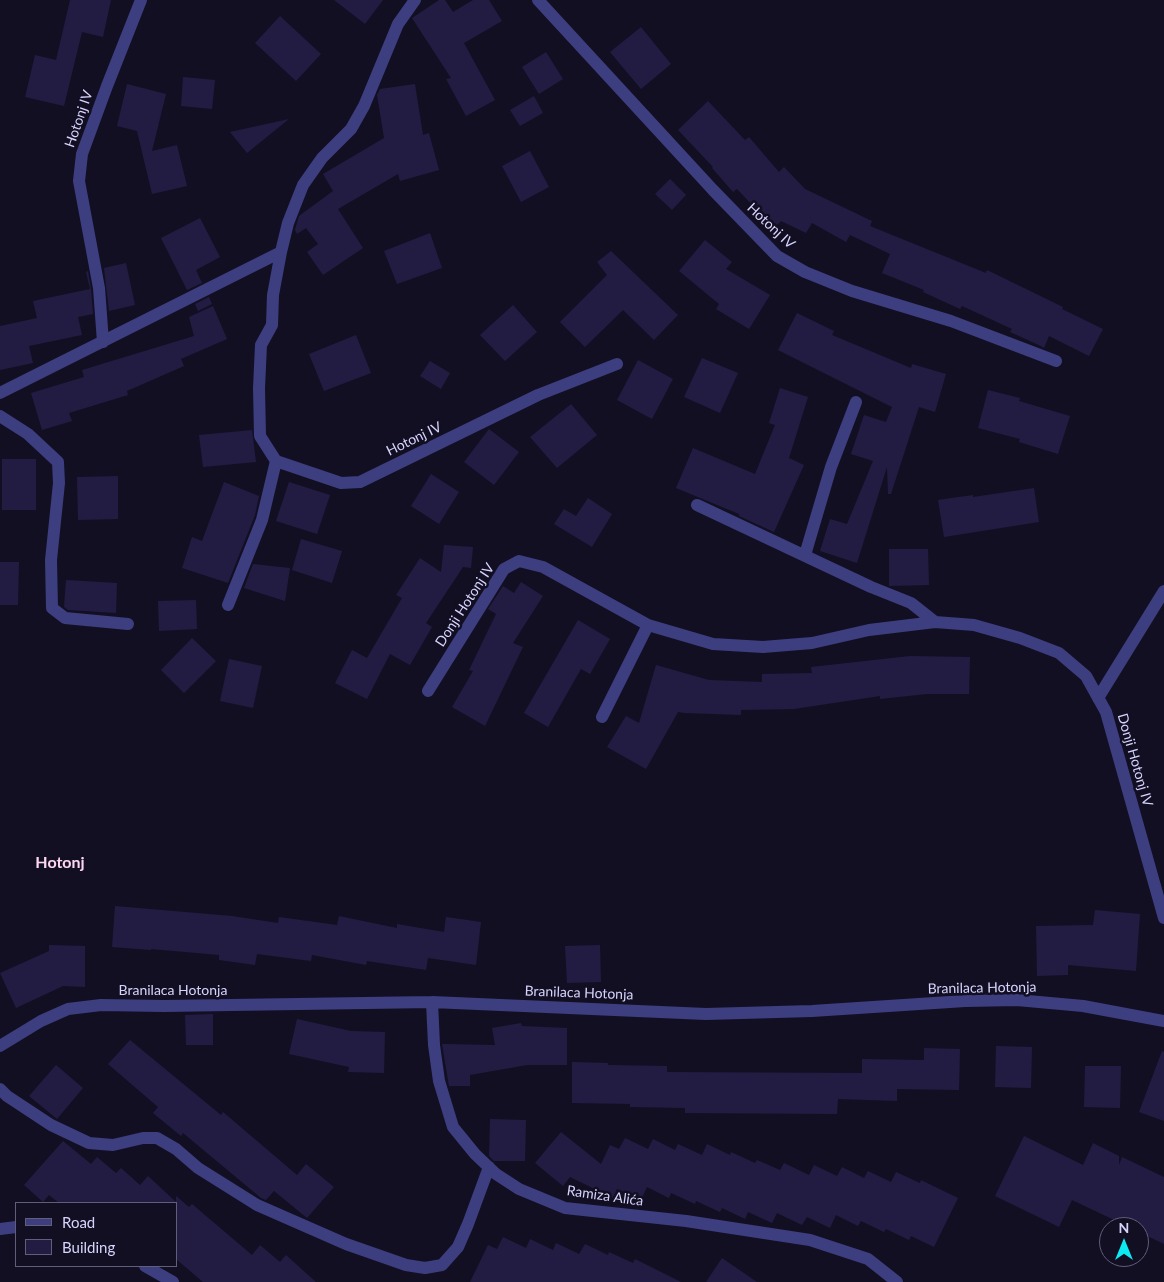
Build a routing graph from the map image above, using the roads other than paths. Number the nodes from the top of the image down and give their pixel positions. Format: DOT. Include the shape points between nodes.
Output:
graph roads {
  1 [pos="141,0"];
  2 [pos="415,0"];
  3 [pos="538,0"];
  4 [pos="281,252"];
  5 [pos="103,342"];
  6 [pos="1056,362"];
  7 [pos="617,364"];
  8 [pos="0,393"];
  9 [pos="856,402"];
  10 [pos="0,416"];
  11 [pos="276,461"];
  12 [pos="697,505"];
  13 [pos="805,555"];
  14 [pos="1164,591"];
  15 [pos="228,605"];
  16 [pos="935,622"];
  17 [pos="128,624"];
  18 [pos="648,625"];
  19 [pos="428,691"];
  20 [pos="1098,698"];
  21 [pos="602,717"];
  22 [pos="1164,918"];
  23 [pos="432,1002"];
  24 [pos="1164,1021"];
  25 [pos="0,1046"];
  26 [pos="0,1089"];
  27 [pos="489,1167"];
  28 [pos="15,1227"];
  29 [pos="0,1229"];
  30 [pos="147,1267"];
  31 [pos="173,1282"];
  32 [pos="897,1282"];
  1 -- 5 [label="street, Hotonj IV" via="82,154 79,181 100,288"];
  2 -- 4 [label="street" via="398,24 351,129 322,158 303,185"];
  3 -- 6 [label="street, Hotonj IV" via="777,256 804,272 852,291 951,321"];
  4 -- 5 [label="street"];
  4 -- 11 [label="street" via="273,295 272,324 261,345 259,388 260,436"];
  5 -- 8 [label="street"];
  7 -- 11 [label="street, Hotonj IV" via="538,395 360,482 341,483"];
  9 -- 13 [label="street" via="831,466"];
  10 -- 17 [label="street" via="28,434 58,462 51,560 52,608 65,618"];
  11 -- 15 [label="street" via="262,520"];
  12 -- 13 [label="street"];
  13 -- 16 [label="street" via="911,604"];
  14 -- 20 [label="street"];
  16 -- 18 [label="street, Donji Hotonj IV" via="869,630 812,643 764,647 713,644"];
  16 -- 20 [label="street, Donji Hotonj IV" via="974,625 1059,652 1086,676"];
  18 -- 19 [label="street, Donji Hotonj IV" via="543,567 519,562 504,569"];
  18 -- 21 [label="street"];
  20 -- 22 [label="street, Donji Hotonj IV" via="1106,712"];
  23 -- 24 [label="street, Branilaca Hotonja" via="706,1014 1017,1000 1083,1006"];
  23 -- 25 [label="street, Branilaca Hotonja" via="101,1005 68,1009"];
  23 -- 27 [label="street, Ramiza Alića" via="438,1081 453,1127"];
  26 -- 27 [label="street" via="51,1125 89,1143 113,1146 142,1138 157,1138 257,1205 346,1244 406,1265 425,1268 442,1264 458,1247"];
  27 -- 32 [label="street, Ramiza Alića" via="519,1189 565,1208 686,1221 810,1240 868,1259"];
  28 -- 29 [label="street"];
  30 -- 31 [label="street"];
}
